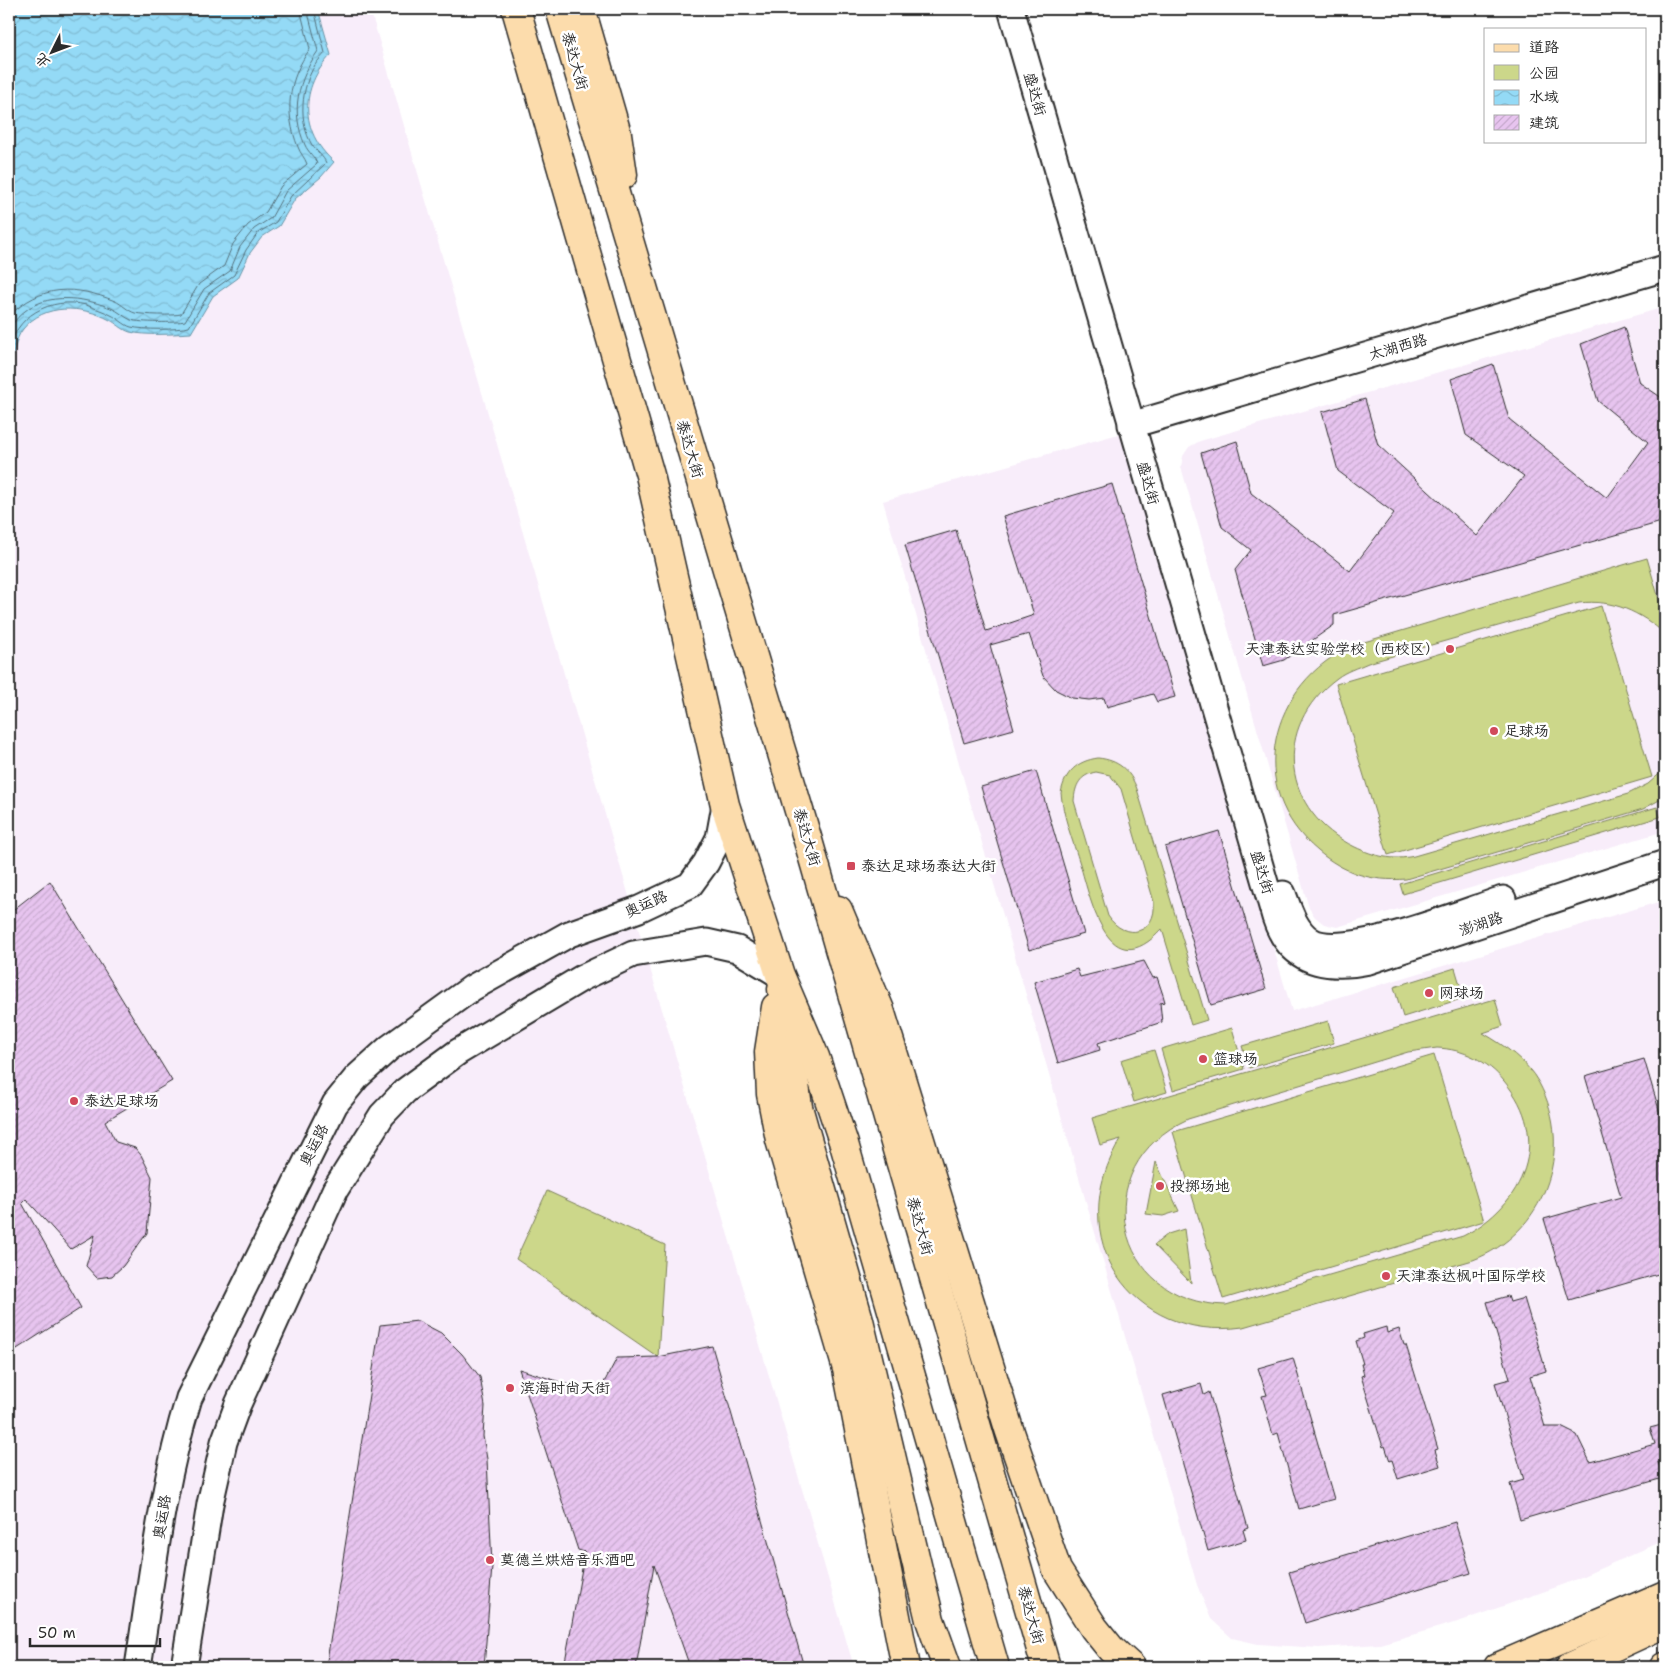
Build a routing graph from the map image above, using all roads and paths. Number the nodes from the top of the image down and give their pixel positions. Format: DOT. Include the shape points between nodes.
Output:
graph roads {
  1 [pos="516,9"];
  2 [pos="560,9"];
  3 [pos="581,9"];
  4 [pos="1011,9"];
  5 [pos="1023,9"];
  6 [pos="626,236"];
  7 [pos="1665,268"];
  8 [pos="1137,424"];
  9 [pos="725,805"];
  10 [pos="809,844"];
  11 [pos="1665,846"];
  12 [pos="1665,863"];
  13 [pos="1303,946"];
  14 [pos="780,976"];
  15 [pos="1665,1595"];
  16 [pos="1665,1623"];
  17 [pos="138,1667"];
  18 [pos="184,1667"];
  19 [pos="906,1667"];
  20 [pos="947,1667"];
  21 [pos="995,1667"];
  22 [pos="1046,1667"];
  23 [pos="1131,1667"];
  24 [pos="1498,1667"];
  25 [pos="1570,1667"];
  1 -- 9 [label="main road" via="650,475"];
  2 -- 6 [label="main road, 泰达大街"];
  3 -- 6 [label="main road" via="617,134"];
  4 -- 8 [label="street, 盛达街"];
  5 -- 8 [label="street, 盛达街"];
  6 -- 10 [label="main road, 泰达大街"];
  7 -- 8 [label="street, 太湖西路"];
  8 -- 13 [label="street, 盛达街" via="1279,880"];
  9 -- 14 [label="main road"];
  9 -- 17 [label="street, 奥运路" via="719,838 690,885 639,909 570,934 472,988 389,1048 357,1077 335,1104 189,1398 176,1439 164,1501"];
  10 -- 22 [label="main road, 泰达大街"];
  10 -- 23 [label="main road" via="880,1010 1009,1429 1057,1570 1094,1628"];
  11 -- 13 [label="street, 澎湖路" via="1381,938 1342,946"];
  12 -- 13 [label="street, 澎湖路" via="1369,961 1350,965 1311,960"];
  14 -- 18 [label="street" via="738,949 706,942 633,954 582,978 458,1052 405,1091 382,1115 336,1190 238,1404 224,1442 210,1504"];
  14 -- 19 [label="main road" via="769,1052 771,1094 780,1140 847,1369"];
  14 -- 20 [label="main road" via="798,1107 859,1320 928,1611"];
  14 -- 21 [label="main road" via="815,1057 844,1144"];
  15 -- 24 [label="main road"];
  16 -- 25 [label="main road"];
}
